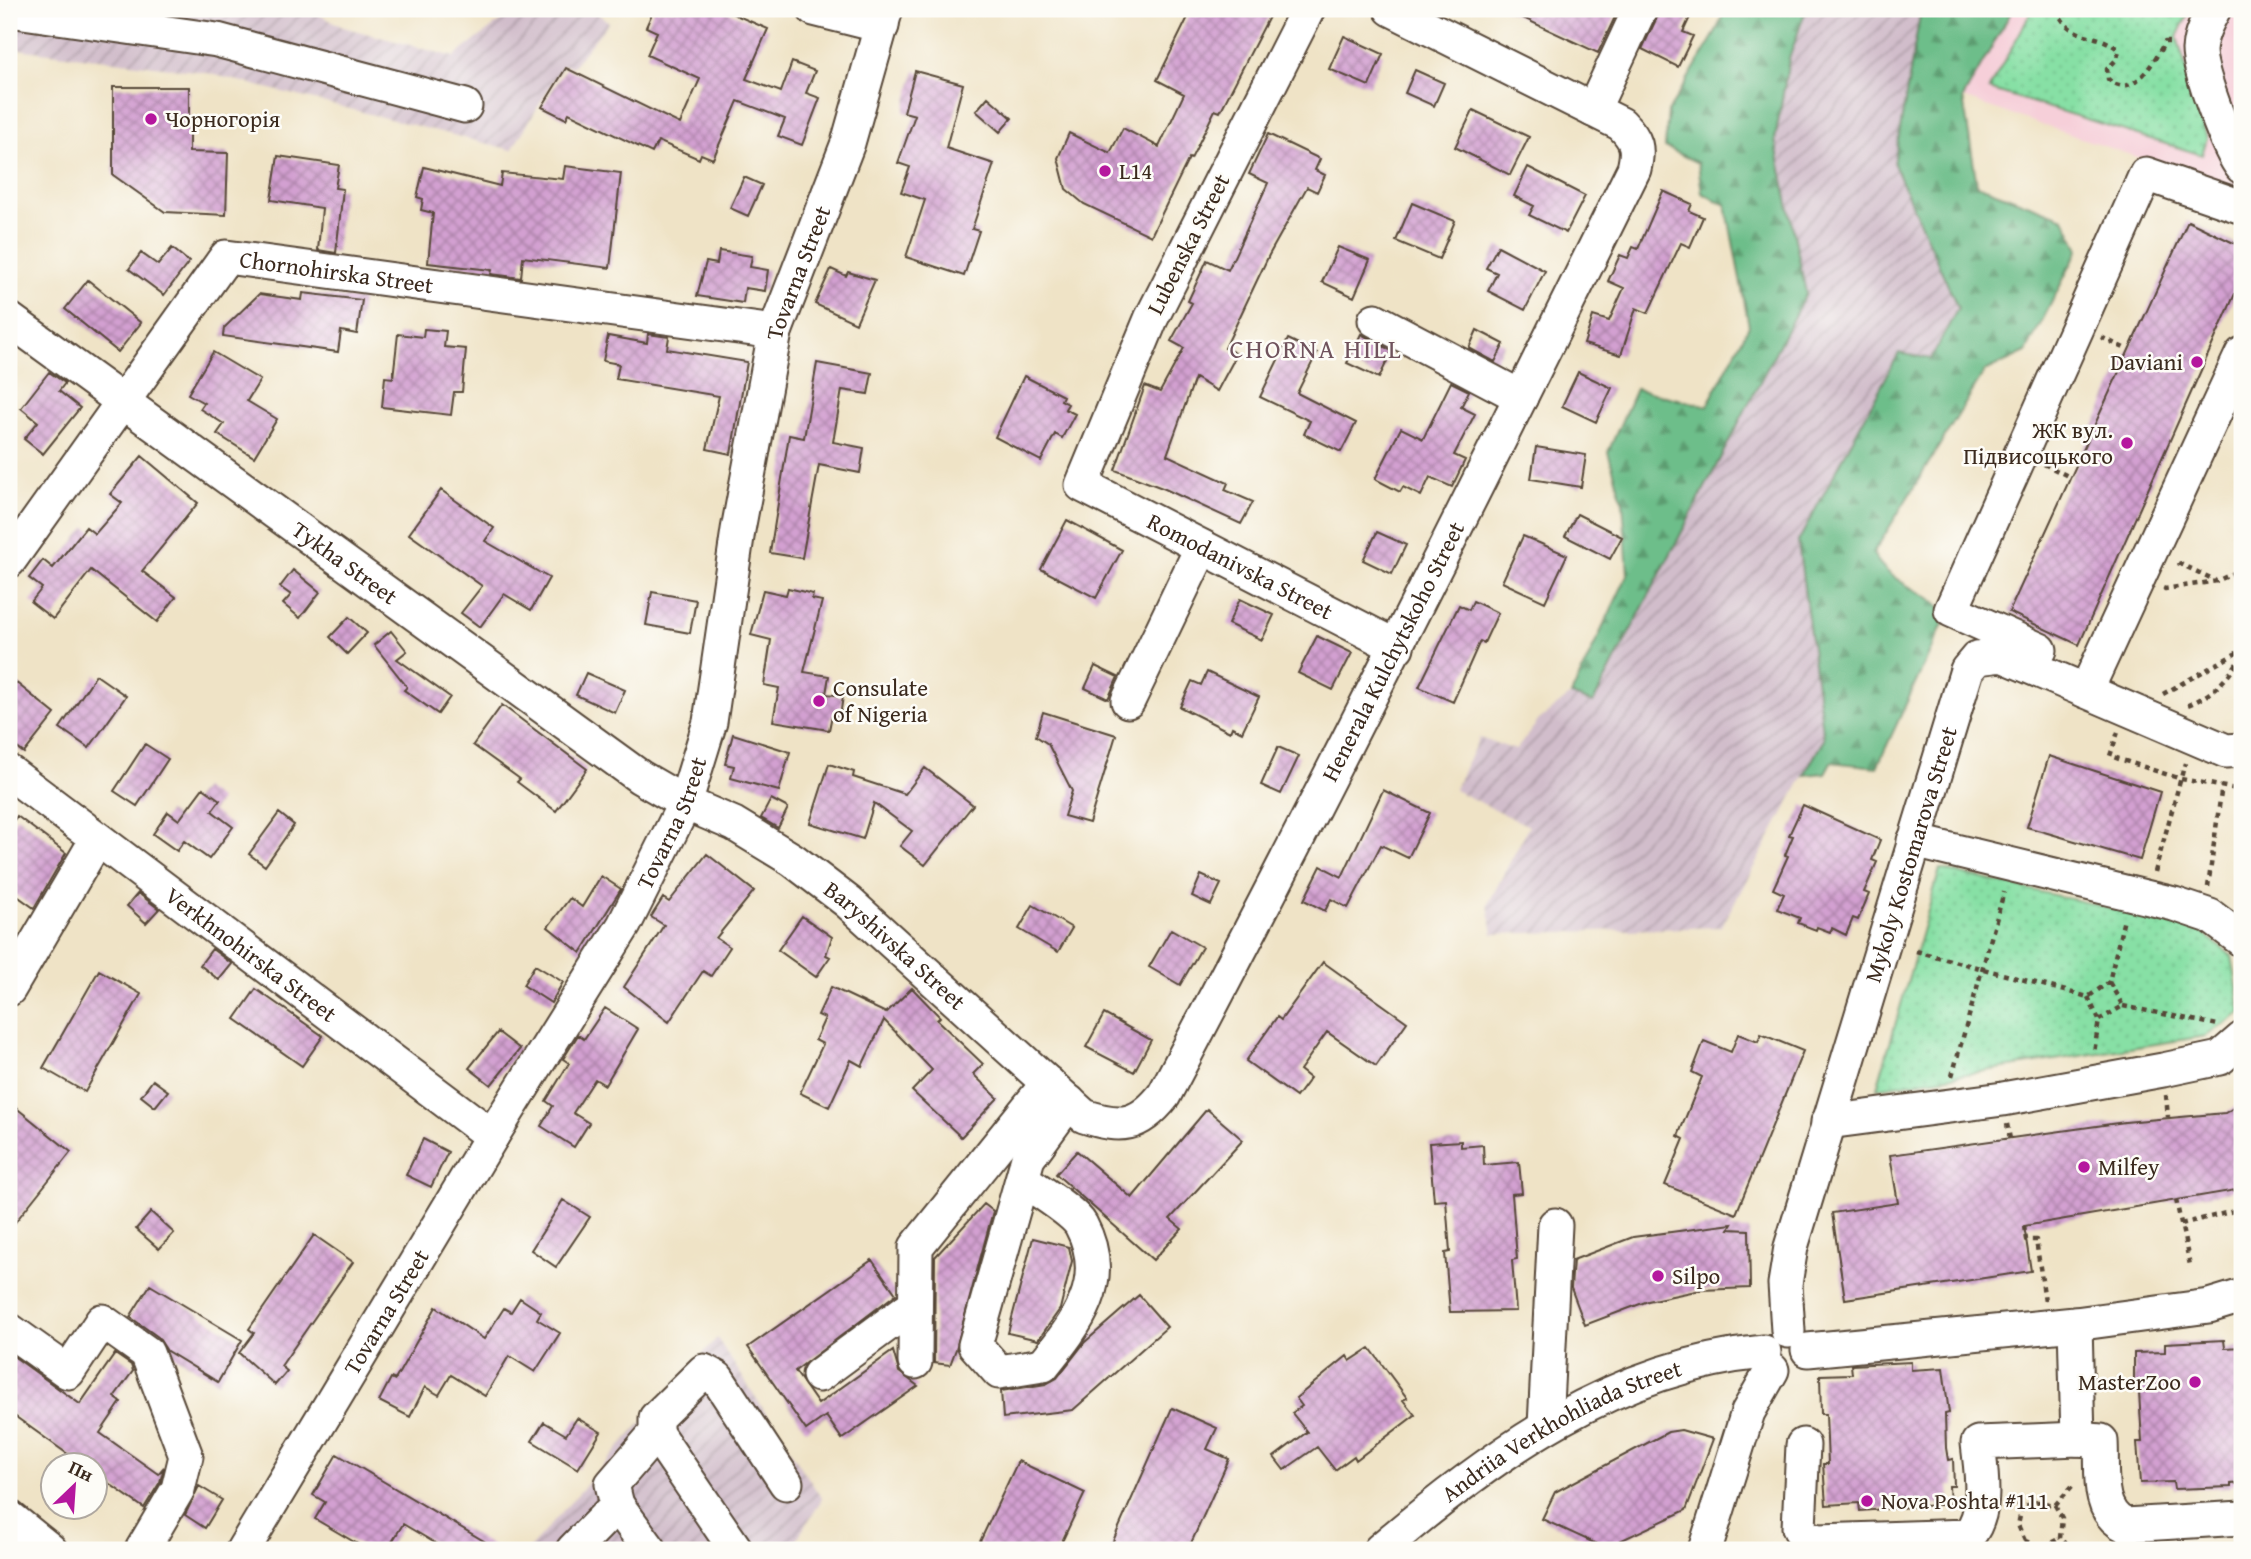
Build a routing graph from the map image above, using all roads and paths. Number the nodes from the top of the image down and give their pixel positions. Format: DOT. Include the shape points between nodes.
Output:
graph roads {
  1 [pos="814,9"];
  2 [pos="1308,9"];
  3 [pos="1391,9"];
  4 [pos="1640,9"];
  5 [pos="2056,9"];
  6 [pos="2214,9"];
  7 [pos="9,10"];
  8 [pos="884,17"];
  9 [pos="2201,42"];
  10 [pos="466,106"];
  11 [pos="1607,117"];
  12 [pos="2242,167"];
  13 [pos="2242,207"];
  14 [pos="9,319"];
  15 [pos="1375,320"];
  16 [pos="775,332"];
  17 [pos="2242,354"];
  18 [pos="1521,397"];
  19 [pos="121,400"];
  20 [pos="1082,485"];
  21 [pos="1202,547"];
  22 [pos="2183,551"];
  23 [pos="9,561"];
  24 [pos="2178,562"];
  25 [pos="2242,569"];
  26 [pos="2173,571"];
  27 [pos="2234,573"];
  28 [pos="2169,580"];
  29 [pos="2217,581"];
  30 [pos="2242,587"];
  31 [pos="1397,647"];
  32 [pos="2242,653"];
  33 [pos="2090,683"];
  34 [pos="1128,701"];
  35 [pos="2139,703"];
  36 [pos="2178,705"];
  37 [pos="2193,737"];
  38 [pos="2234,751"];
  39 [pos="9,772"];
  40 [pos="2181,779"];
  41 [pos="2221,787"];
  42 [pos="2242,790"];
  43 [pos="685,803"];
  44 [pos="97,839"];
  45 [pos="1914,841"];
  46 [pos="2164,880"];
  47 [pos="2006,884"];
  48 [pos="2207,893"];
  49 [pos="2130,894"];
  50 [pos="2242,940"];
  51 [pos="1916,951"];
  52 [pos="1982,969"];
  53 [pos="2109,982"];
  54 [pos="9,989"];
  55 [pos="2088,997"];
  56 [pos="2123,1006"];
  57 [pos="2099,1020"];
  58 [pos="2232,1032"];
  59 [pos="2094,1053"];
  60 [pos="1952,1076"];
  61 [pos="1067,1100"];
  62 [pos="1828,1122"];
  63 [pos="492,1136"];
  64 [pos="1022,1179"];
  65 [pos="2176,1200"];
  66 [pos="2242,1209"];
  67 [pos="2181,1224"];
  68 [pos="1555,1226"];
  69 [pos="2024,1226"];
  70 [pos="2190,1265"];
  71 [pos="2242,1296"];
  72 [pos="915,1304"];
  73 [pos="2061,1325"];
  74 [pos="9,1329"];
  75 [pos="1783,1351"];
  76 [pos="915,1362"];
  77 [pos="819,1375"];
  78 [pos="1545,1426"];
  79 [pos="656,1433"];
  80 [pos="1803,1445"];
  81 [pos="2090,1446"];
  82 [pos="1981,1475"];
  83 [pos="786,1483"];
  84 [pos="617,1505"];
  85 [pos="2055,1505"];
  86 [pos="2022,1507"];
  87 [pos="9,1517"];
  88 [pos="2242,1518"];
  89 [pos="2060,1538"];
  90 [pos="2025,1541"];
  91 [pos="50,1550"];
  92 [pos="142,1550"];
  93 [pos="243,1550"];
  94 [pos="573,1550"];
  95 [pos="650,1550"];
  96 [pos="736,1550"];
  97 [pos="1380,1550"];
  98 [pos="1705,1550"];
  99 [pos="2019,1550"];
  100 [pos="2074,1550"];
  1 -- 8 [label="street"];
  2 -- 20 [label="street, Lubenska Street" via="1151,319"];
  3 -- 11 [label="street"];
  4 -- 11 [label="street"];
  5 -- 9 [label="path" via="2063,24 2119,50 2107,69 2108,79 2117,87 2138,81 2165,42"];
  6 -- 9 [label="street"];
  7 -- 10 [label="street" via="217,40"];
  8 -- 16 [label="street, Tovarna Street" via="848,143"];
  9 -- 12 [label="street" via="2199,51 2225,139"];
  11 -- 18 [label="street, Henerala Kulchytskoho Street" via="1636,139 1634,169"];
  13 -- 33 [label="street" via="2146,174 1951,610"];
  14 -- 19 [label="street, Tykha Street"];
  15 -- 18 [label="street"];
  16 -- 19 [label="street, Chornohirska Street" via="226,257"];
  16 -- 43 [label="street, Tovarna Street" via="738,530 710,722"];
  17 -- 33 [label="street"];
  18 -- 31 [label="street, Henerala Kulchytskoho Street"];
  19 -- 23 [label="street, Chornohirska Street"];
  19 -- 43 [label="street, Tykha Street" via="640,777"];
  20 -- 21 [label="street, Romodanivska Street"];
  21 -- 31 [label="street, Romodanivska Street"];
  21 -- 34 [label="street"];
  22 -- 24 [label="path"];
  24 -- 26 [label="path"];
  24 -- 29 [label="path"];
  25 -- 27 [label="path"];
  27 -- 29 [label="path"];
  27 -- 30 [label="path"];
  28 -- 29 [label="path" via="2165,589"];
  31 -- 61 [label="street, Henerala Kulchytskoho Street" via="1164,1095 1151,1112 1130,1123 1111,1125"];
  32 -- 35 [label="path"];
  32 -- 36 [label="path" via="2228,679 2205,698"];
  33 -- 35 [label="street, Mykoly Kostomarova Street"];
  33 -- 45 [label="street, Mykoly Kostomarova Street" via="2002,654 1977,658 1967,670"];
  35 -- 37 [label="street, Mykoly Kostomarova Street"];
  35 -- 40 [label="path" via="2110,756"];
  37 -- 38 [label="street, Mykoly Kostomarova Street"];
  37 -- 40 [label="path"];
  38 -- 41 [label="path"];
  39 -- 44 [label="street, Verkhnohirska Street"];
  40 -- 41 [label="path"];
  40 -- 46 [label="path" via="2153,877"];
  41 -- 42 [label="path"];
  41 -- 48 [label="path"];
  43 -- 61 [label="street, Baryshivska Street" via="734,824 837,894"];
  43 -- 63 [label="street, Tovarna Street" via="624,925"];
  44 -- 54 [label="street"];
  44 -- 63 [label="street, Verkhnohirska Street"];
  45 -- 49 [label="street"];
  45 -- 62 [label="street, Mykoly Kostomarova Street"];
  47 -- 52 [label="path"];
  49 -- 50 [label="street" via="2210,916"];
  49 -- 53 [label="path"];
  51 -- 52 [label="path"];
  52 -- 55 [label="path"];
  52 -- 60 [label="path"];
  53 -- 55 [label="path"];
  53 -- 56 [label="path"];
  55 -- 57 [label="path"];
  56 -- 57 [label="path"];
  56 -- 58 [label="path"];
  57 -- 59 [label="path"];
  58 -- 62 [label="street" via="2220,1058 2003,1099"];
  61 -- 64 [label="street" via="1028,1158"];
  61 -- 72 [label="street" via="916,1247"];
  62 -- 75 [label="street, Mykoly Kostomarova Street" via="1791,1247"];
  63 -- 93 [label="street, Tovarna Street"];
  64 -- 64 [label="street" via="975,1345 999,1373 1043,1365 1080,1320 1094,1270 1081,1224"];
  65 -- 67 [label="path"];
  66 -- 67 [label="path"];
  67 -- 70 [label="path"];
  68 -- 78 [label="street"];
  69 -- 73 [label="path" via="2026,1240 2036,1240"];
  71 -- 73 [label="street, Andriia Verkhohliada Street" via="2209,1306"];
  72 -- 76 [label="street"];
  72 -- 77 [label="street"];
  73 -- 75 [label="street, Andriia Verkhohliada Street"];
  73 -- 81 [label="street"];
  74 -- 92 [label="street" via="68,1372 102,1321 147,1353 186,1456 178,1489"];
  75 -- 78 [label="street, Andriia Verkhohliada Street" via="1700,1361 1618,1388"];
  75 -- 98 [label="street" via="1748,1412"];
  78 -- 97 [label="street, Andriia Verkhohliada Street" via="1443,1496"];
  79 -- 83 [label="street" via="656,1418 704,1371 718,1378"];
  79 -- 84 [label="street" via="612,1484"];
  79 -- 96 [label="street"];
  80 -- 82 [label="street" via="1798,1528 1805,1538 1819,1541 1968,1536 1980,1513"];
  81 -- 82 [label="street" via="1978,1443"];
  81 -- 85 [label="path"];
  81 -- 88 [label="street" via="2105,1505 2113,1519 2125,1525"];
  82 -- 86 [label="path"];
  84 -- 94 [label="street"];
  84 -- 95 [label="street"];
  85 -- 86 [label="path" via="2038,1502"];
  85 -- 89 [label="path" via="2062,1518"];
  86 -- 90 [label="path" via="2018,1525"];
  87 -- 91 [label="street"];
  89 -- 90 [label="path" via="2043,1547"];
  89 -- 100 [label="path"];
  90 -- 99 [label="path"];
}
